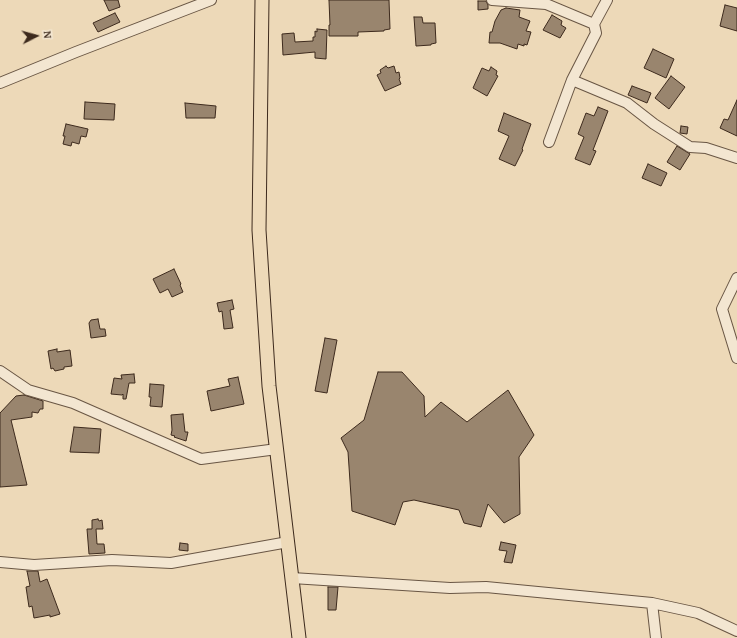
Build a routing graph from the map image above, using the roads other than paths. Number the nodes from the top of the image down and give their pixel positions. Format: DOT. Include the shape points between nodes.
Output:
graph roads {
  1 [pos="211,0"];
  2 [pos="262,0"];
  3 [pos="492,0"];
  4 [pos="607,0"];
  5 [pos="594,24"];
  6 [pos="572,80"];
  7 [pos="0,83"];
  8 [pos="549,142"];
  9 [pos="737,158"];
  10 [pos="737,278"];
  11 [pos="737,358"];
  12 [pos="0,371"];
  13 [pos="277,449"];
  14 [pos="288,542"];
  15 [pos="0,562"];
  16 [pos="292,578"];
  17 [pos="652,603"];
  18 [pos="737,631"];
  19 [pos="299,638"];
  20 [pos="656,638"];
  1 -- 7 [label="street"];
  2 -- 13 [label="main road" via="259,230 269,386"];
  3 -- 5 [label="street" via="546,4"];
  4 -- 5 [label="street"];
  5 -- 6 [label="street" via="596,33"];
  6 -- 8 [label="street"];
  6 -- 9 [label="street" via="627,103 690,148 706,148"];
  10 -- 11 [label="street" via="722,309"];
  12 -- 13 [label="street" via="28,390 73,403 202,459"];
  13 -- 14 [label="main road"];
  14 -- 15 [label="street" via="171,563 112,560 34,565"];
  14 -- 16 [label="main road"];
  16 -- 17 [label="street" via="450,588 486,587"];
  16 -- 19 [label="main road"];
  17 -- 18 [label="street" via="698,613"];
  17 -- 20 [label="street"];
}
